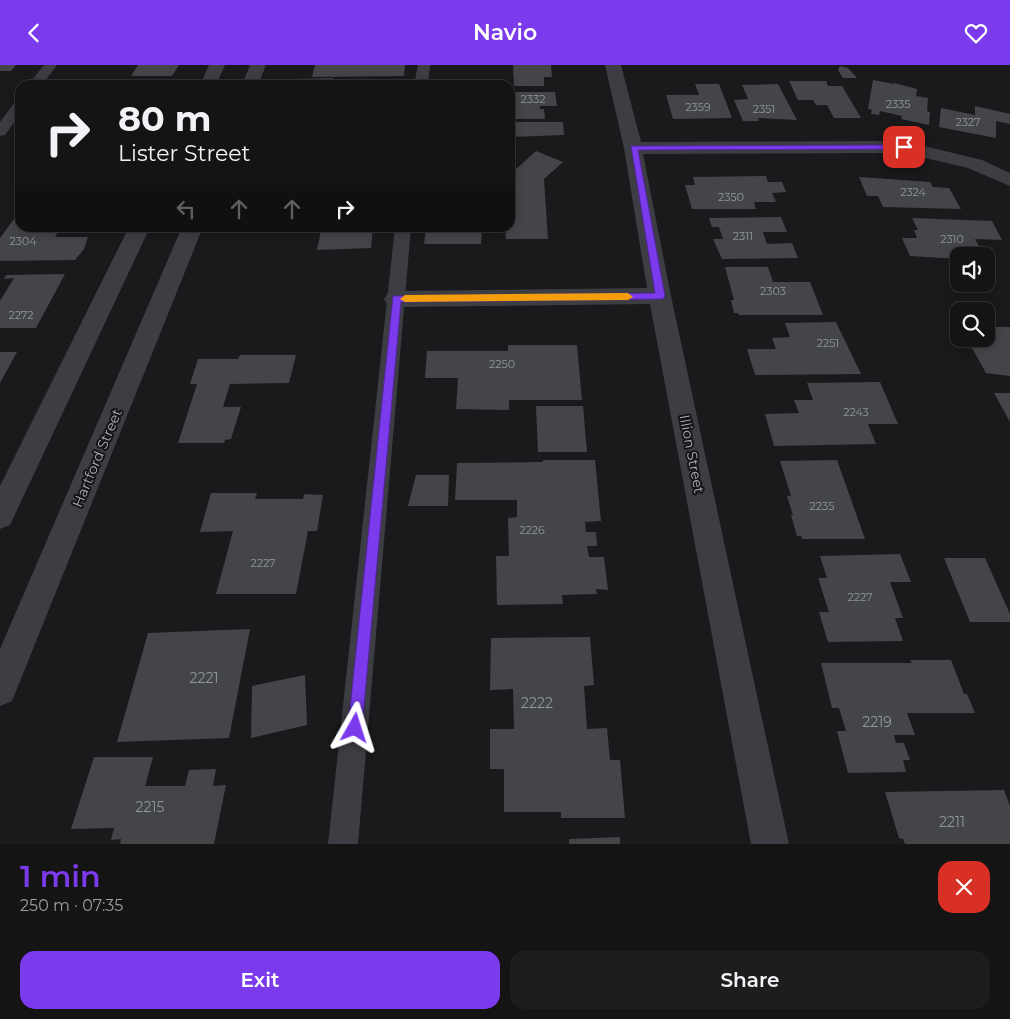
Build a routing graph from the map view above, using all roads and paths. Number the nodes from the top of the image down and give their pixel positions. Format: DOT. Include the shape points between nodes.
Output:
graph roads {
  1 [pos="51,65"];
  2 [pos="217,65"];
  3 [pos="258,65"];
  4 [pos="424,65"];
  5 [pos="613,65"];
  6 [pos="39,80"];
  7 [pos="210,80"];
  8 [pos="252,80"];
  9 [pos="422,80"];
  10 [pos="15,112"];
  11 [pos="0,132"];
  12 [pos="633,148"];
  13 [pos="1010,180"];
  14 [pos="138,232"];
  15 [pos="190,232"];
  16 [pos="403,232"];
  17 [pos="660,296"];
  18 [pos="396,299"];
  19 [pos="0,516"];
  20 [pos="0,689"];
  21 [pos="343,844"];
  22 [pos="770,844"];
  1 -- 6 [label="lane"];
  2 -- 7 [label="street"];
  3 -- 8 [label="street"];
  4 -- 9 [label="lane"];
  5 -- 12 [label="street, Illion Street"];
  10 -- 11 [label="lane"];
  12 -- 13 [label="street" via="904,147 975,164"];
  12 -- 17 [label="street, Illion Street"];
  14 -- 19 [label="street"];
  15 -- 20 [label="street, Hartford Street"];
  16 -- 18 [label="lane"];
  17 -- 18 [label="street"];
  17 -- 22 [label="street, Illion Street"];
  18 -- 21 [label="lane"];
}
